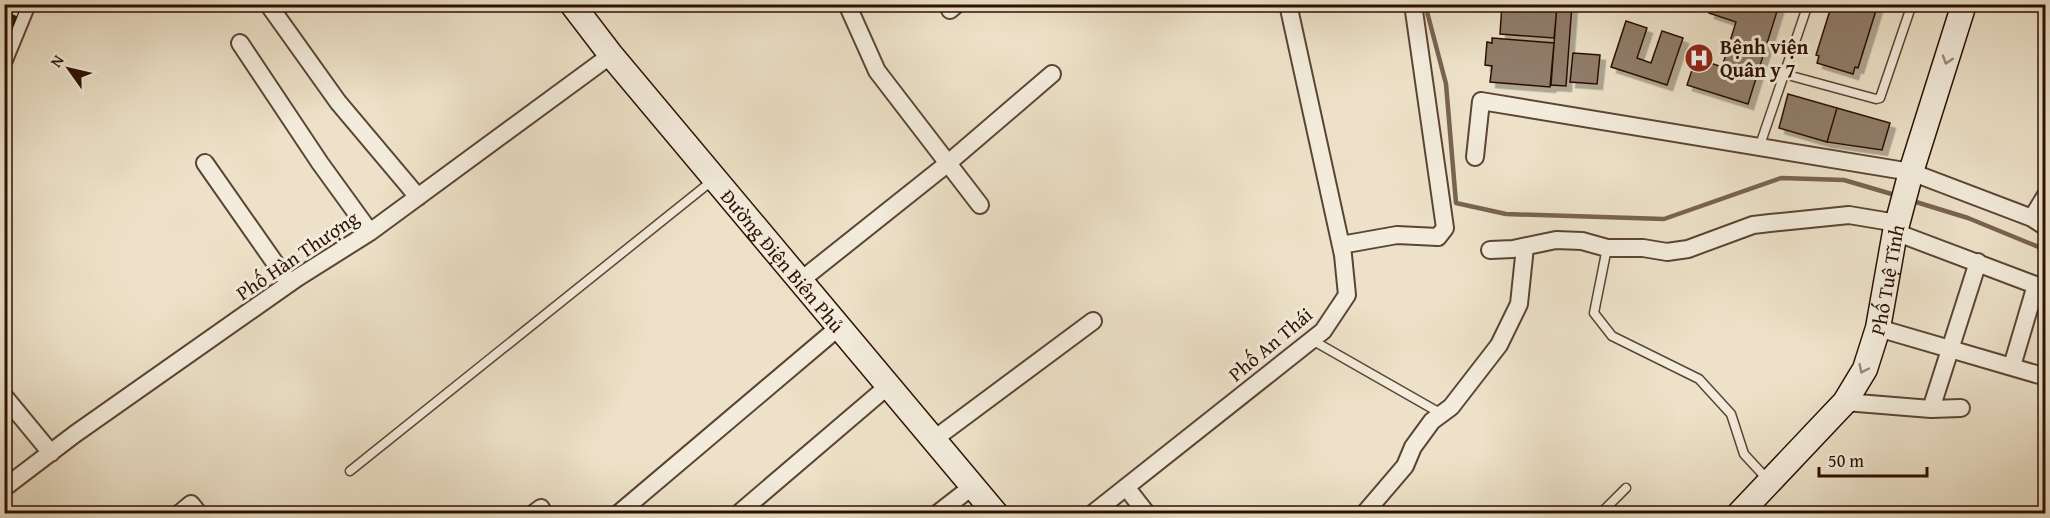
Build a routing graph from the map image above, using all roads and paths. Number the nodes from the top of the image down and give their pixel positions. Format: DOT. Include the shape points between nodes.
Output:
graph roads {
  1 [pos="9,4"];
  2 [pos="27,4"];
  3 [pos="268,4"];
  4 [pos="573,4"];
  5 [pos="847,4"];
  6 [pos="1288,4"];
  7 [pos="1413,4"];
  8 [pos="1808,4"];
  9 [pos="1912,4"];
  10 [pos="1964,4"];
  11 [pos="4,16"];
  12 [pos="240,43"];
  13 [pos="611,55"];
  14 [pos="4,60"];
  15 [pos="1052,74"];
  16 [pos="1784,74"];
  17 [pos="1760,145"];
  18 [pos="1475,158"];
  19 [pos="205,163"];
  20 [pos="947,164"];
  21 [pos="1911,172"];
  22 [pos="716,178"];
  23 [pos="2046,195"];
  24 [pos="418,197"];
  25 [pos="980,205"];
  26 [pos="2039,223"];
  27 [pos="1896,227"];
  28 [pos="370,232"];
  29 [pos="1341,245"];
  30 [pos="1525,247"];
  31 [pos="1607,248"];
  32 [pos="1490,250"];
  33 [pos="1978,262"];
  34 [pos="800,281"];
  35 [pos="289,283"];
  36 [pos="2041,287"];
  37 [pos="1093,321"];
  38 [pos="839,327"];
  39 [pos="1878,328"];
  40 [pos="1312,340"];
  41 [pos="1950,347"];
  42 [pos="2012,366"];
  43 [pos="2046,377"];
  44 [pos="888,386"];
  45 [pos="4,396"];
  46 [pos="1845,402"];
  47 [pos="1961,408"];
  48 [pos="1931,409"];
  49 [pos="1440,413"];
  50 [pos="933,440"];
  51 [pos="51,453"];
  52 [pos="350,471"];
  53 [pos="1768,480"];
  54 [pos="973,486"];
  55 [pos="1126,487"];
  56 [pos="4,488"];
  57 [pos="1626,488"];
  58 [pos="618,513"];
  59 [pos="738,513"];
  60 [pos="937,513"];
  61 [pos="996,513"];
  62 [pos="1092,513"];
  63 [pos="1147,513"];
  64 [pos="1364,513"];
  65 [pos="1600,513"];
  66 [pos="1738,513"];
  1 -- 11 [label="street"];
  2 -- 14 [label="street"];
  3 -- 24 [label="street" via="338,102"];
  4 -- 13 [label="main road, Đường Điện Biên Phủ"];
  5 -- 20 [label="street" via="878,71"];
  6 -- 29 [label="street, Phố An Thái"];
  7 -- 29 [label="street" via="1445,228 1438,237 1398,235"];
  8 -- 16 [label="lane"];
  9 -- 16 [label="lane" via="1880,98"];
  10 -- 21 [label="main road, Phố Tuệ Tĩnh, one-way"];
  12 -- 28 [label="street"];
  13 -- 22 [label="main road, Đường Điện Biên Phủ"];
  13 -- 24 [label="street, Phố Hàn Thượng"];
  15 -- 20 [label="street"];
  16 -- 17 [label="lane"];
  17 -- 18 [label="street" via="1481,101"];
  17 -- 21 [label="street"];
  19 -- 35 [label="street"];
  20 -- 25 [label="street"];
  20 -- 34 [label="street"];
  21 -- 26 [label="street"];
  21 -- 27 [label="main road, Phố Tuệ Tĩnh"];
  22 -- 34 [label="main road, Đường Điện Biên Phủ"];
  22 -- 52 [label="lane"];
  23 -- 26 [label="street"];
  24 -- 28 [label="street, Phố Hàn Thượng"];
  27 -- 31 [label="street" via="1850,215 1753,225 1677,252"];
  27 -- 33 [label="street"];
  27 -- 39 [label="main road, Phố Tuệ Tĩnh"];
  28 -- 35 [label="street, Phố Hàn Thượng"];
  29 -- 40 [label="street, Phố An Thái" via="1347,295 1323,331"];
  30 -- 31 [label="street" via="1556,240 1582,241"];
  30 -- 32 [label="street"];
  30 -- 49 [label="street" via="1519,304 1511,323 1499,345 1451,407"];
  31 -- 53 [label="lane" via="1594,313 1612,336 1699,380 1731,414 1744,454"];
  33 -- 36 [label="street"];
  33 -- 41 [label="street"];
  34 -- 38 [label="main road, Đường Điện Biên Phủ"];
  35 -- 51 [label="street, Phố Hàn Thượng"];
  36 -- 42 [label="street"];
  37 -- 50 [label="street"];
  38 -- 44 [label="main road, Đường Điện Biên Phủ"];
  38 -- 58 [label="street"];
  39 -- 41 [label="street"];
  39 -- 46 [label="main road, Phố Tuệ Tĩnh, one-way" via="1865,369"];
  40 -- 49 [label="lane"];
  40 -- 55 [label="street, Phố An Thái"];
  41 -- 42 [label="street"];
  41 -- 48 [label="street"];
  42 -- 43 [label="street"];
  44 -- 50 [label="main road, Đường Điện Biên Phủ"];
  44 -- 59 [label="street"];
  45 -- 51 [label="street"];
  46 -- 48 [label="street"];
  46 -- 53 [label="main road, Phố Tuệ Tĩnh"];
  47 -- 48 [label="street"];
  49 -- 64 [label="street" via="1413,447 1405,466"];
  50 -- 54 [label="main road, Đường Điện Biên Phủ"];
  51 -- 56 [label="street, Phố Hàn Thượng"];
  53 -- 66 [label="main road, Phố Tuệ Tĩnh"];
  54 -- 60 [label="street"];
  54 -- 61 [label="main road, Đường Điện Biên Phủ"];
  55 -- 62 [label="street, Phố An Thái"];
  55 -- 63 [label="street"];
  57 -- 65 [label="lane"];
}
